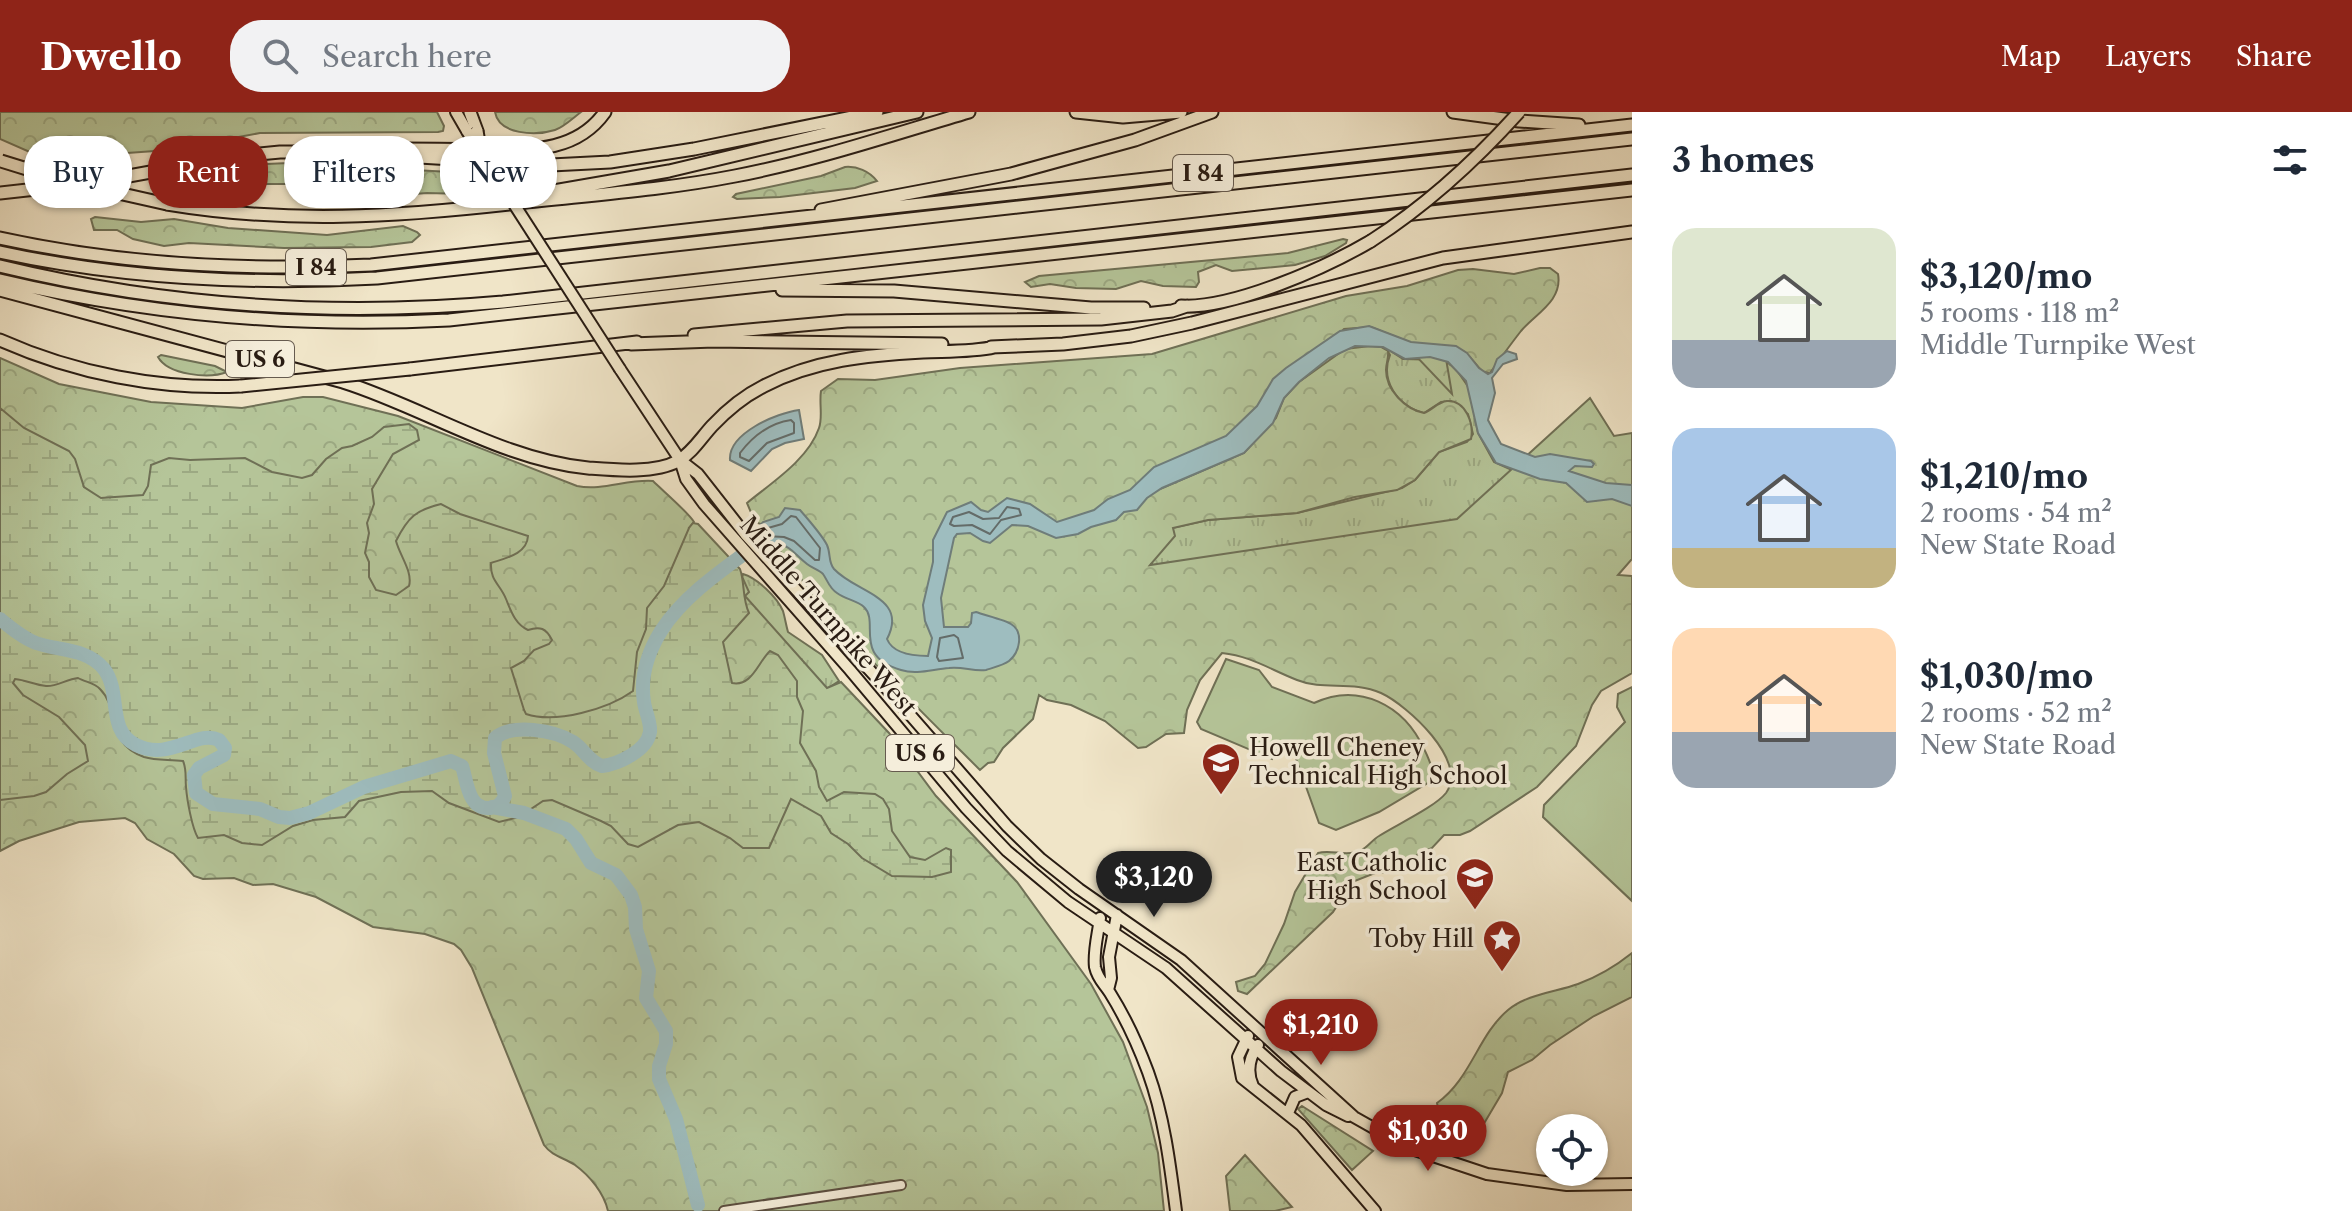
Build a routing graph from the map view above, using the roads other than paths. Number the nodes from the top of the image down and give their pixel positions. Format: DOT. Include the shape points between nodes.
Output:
graph roads {
  1 [pos="456,112"];
  2 [pos="470,112"];
  3 [pos="605,112"];
  4 [pos="877,112"];
  5 [pos="917,112"];
  6 [pos="969,112"];
  7 [pos="1076,112"];
  8 [pos="1181,112"];
  9 [pos="1212,112"];
  10 [pos="1453,112"];
  11 [pos="1519,112"];
  12 [pos="1632,125"];
  13 [pos="1611,127"];
  14 [pos="472,131"];
  15 [pos="474,136"];
  16 [pos="1632,139"];
  17 [pos="424,148"];
  18 [pos="284,153"];
  19 [pos="424,157"];
  20 [pos="1,160"];
  21 [pos="1632,175"];
  22 [pos="557,190"];
  23 [pos="1632,190"];
  24 [pos="0,193"];
  25 [pos="557,198"];
  26 [pos="473,208"];
  27 [pos="516,208"];
  28 [pos="795,219"];
  29 [pos="1632,232"];
  30 [pos="0,238"];
  31 [pos="1571,240"];
  32 [pos="1632,240"];
  33 [pos="0,252"];
  34 [pos="0,266"];
  35 [pos="0,280"];
  36 [pos="766,287"];
  37 [pos="0,290"];
  38 [pos="1187,306"];
  39 [pos="0,340"];
  40 [pos="631,344"];
  41 [pos="995,347"];
  42 [pos="680,460"];
  43 [pos="762,561"];
  44 [pos="837,635"];
  45 [pos="827,644"];
  46 [pos="1102,906"];
  47 [pos="1117,915"];
  48 [pos="1099,922"];
  49 [pos="1114,932"];
  50 [pos="1108,990"];
  51 [pos="1255,1028"];
  52 [pos="1265,1038"];
  53 [pos="1246,1039"];
  54 [pos="1256,1048"];
  55 [pos="1254,1088"];
  56 [pos="1308,1092"];
  57 [pos="1288,1113"];
  58 [pos="1354,1117"];
  59 [pos="1632,1184"];
  60 [pos="901,1185"];
  61 [pos="724,1211"];
  62 [pos="1176,1211"];
  63 [pos="1375,1211"];
  1 -- 14 [label="main road"];
  2 -- 14 [label="highway, US 6"];
  3 -- 17 [label="highway" via="579,137 543,149"];
  4 -- 19 [label="highway" via="601,163"];
  5 -- 22 [label="highway" via="647,175"];
  6 -- 25 [label="highway" via="731,177"];
  7 -- 8 [label="highway" via="1132,117"];
  9 -- 28 [label="highway" via="1011,174 840,205"];
  10 -- 13 [label="highway"];
  11 -- 38 [label="highway, bridge" via="1441,190 1371,241 1286,281"];
  12 -- 13 [label="highway, I 84"];
  13 -- 28 [label="highway, I 84"];
  14 -- 15 [label="highway, US 6, bridge"];
  16 -- 33 [label="highway" via="377,278 208,280"];
  18 -- 24 [label="highway"];
  20 -- 26 [label="highway, bridge" via="167,204 257,215 332,218"];
  21 -- 34 [label="highway" via="430,307 314,308 206,301"];
  23 -- 36 [label="highway"];
  27 -- 42 [label="main road, Middle Turnpike West / US 6, bridge"];
  28 -- 30 [label="highway, I 84" via="403,262 298,268 164,263"];
  29 -- 31 [label="highway"];
  31 -- 32 [label="highway"];
  31 -- 41 [label="highway" via="1428,261 1150,332"];
  35 -- 36 [label="highway" via="125,305 326,323 480,318"];
  36 -- 38 [label="highway" via="894,291 1091,308"];
  37 -- 42 [label="highway, US 6" via="357,386 553,462 630,469"];
  38 -- 40 [label="highway" via="1091,320 817,323"];
  39 -- 40 [label="highway, bridge" via="116,376 188,386 241,386"];
  40 -- 41 [label="highway"];
  41 -- 42 [label="highway" via="849,358 793,373 738,402"];
  42 -- 43 [label="main road, Middle Turnpike West / US 6" via="688,482"];
  43 -- 44 [label="main road, Middle Turnpike West / US 6"];
  43 -- 45 [label="main road, Middle Turnpike West / US 6"];
  44 -- 45 [label="main road"];
  44 -- 46 [label="main road, Middle Turnpike West / US 6" via="1007,826"];
  45 -- 48 [label="main road, Middle Turnpike West / US 6" via="988,832 1039,879"];
  46 -- 47 [label="main road, Middle Turnpike West / US 6"];
  46 -- 48 [label="main road"];
  47 -- 49 [label="main road"];
  47 -- 51 [label="main road, Middle Turnpike West" via="1181,960"];
  48 -- 49 [label="main road, Middle Turnpike West"];
  48 -- 50 [label="main road" via="1095,966 1099,982"];
  49 -- 50 [label="main road"];
  49 -- 53 [label="main road, Middle Turnpike West" via="1173,973"];
  50 -- 62 [label="main road" via="1150,1078"];
  51 -- 52 [label="main road, Middle Turnpike West"];
  51 -- 53 [label="main road"];
  52 -- 54 [label="main road"];
  52 -- 58 [label="main road, Middle Turnpike West"];
  53 -- 54 [label="main road, Middle Turnpike West"];
  53 -- 55 [label="main road" via="1239,1070"];
  54 -- 55 [label="main road" via="1249,1071"];
  54 -- 56 [label="main road, Middle Turnpike West"];
  55 -- 57 [label="main road"];
  56 -- 57 [label="main road" via="1295,1097"];
  56 -- 58 [label="main road, Middle Turnpike West"];
  57 -- 63 [label="main road"];
  58 -- 59 [label="main road" via="1409,1148 1487,1174 1567,1185"];
  60 -- 61 [label="street"];
}
